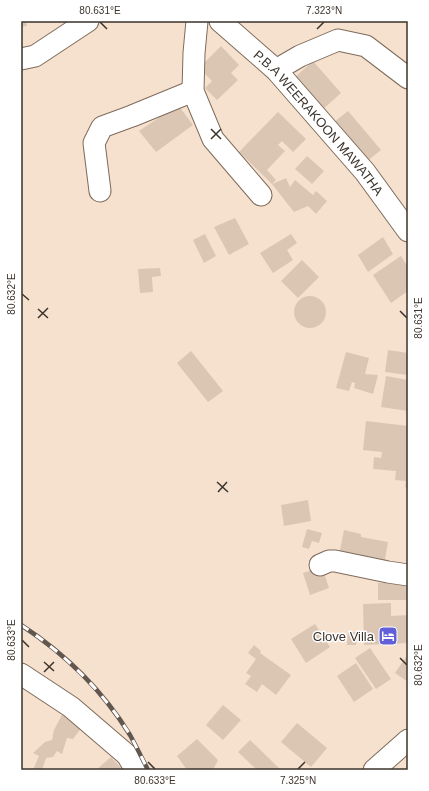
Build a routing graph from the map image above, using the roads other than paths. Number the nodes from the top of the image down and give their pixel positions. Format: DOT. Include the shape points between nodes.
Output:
graph roads {
  1 [pos="88,21"];
  2 [pos="197,21"];
  3 [pos="220,21"];
  4 [pos="21,58"];
  5 [pos="276,70"];
  6 [pos="408,78"];
  7 [pos="193,91"];
  8 [pos="100,191"];
  9 [pos="262,195"];
  10 [pos="408,231"];
  11 [pos="320,565"];
  12 [pos="408,575"];
  13 [pos="21,674"];
  14 [pos="408,740"];
  15 [pos="136,770"];
  16 [pos="374,770"];
  1 -- 4 [label="street" via="35,56"];
  2 -- 7 [label="street"];
  3 -- 5 [label="street, P.B.A WEERAKOON MAWATHA"];
  5 -- 6 [label="street" via="300,56 338,40 366,46"];
  5 -- 10 [label="street, P.B.A WEERAKOON MAWATHA" via="365,172"];
  7 -- 8 [label="street" via="102,127 94,143"];
  7 -- 9 [label="street" via="213,139"];
  11 -- 12 [label="street" via="335,561"];
  13 -- 15 [label="street" via="70,707 127,755"];
  14 -- 16 [label="street"];
}
